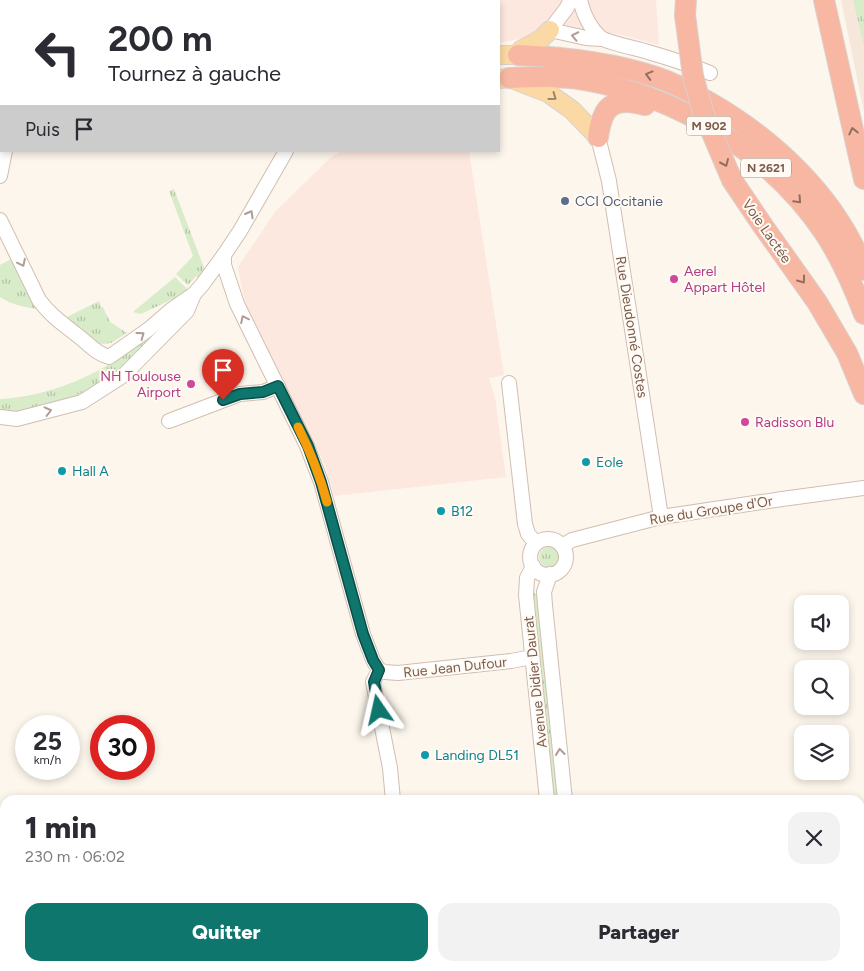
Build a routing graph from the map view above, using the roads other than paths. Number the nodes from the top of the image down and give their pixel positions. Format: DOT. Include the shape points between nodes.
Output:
graph roads {
  1 [pos="570,0"];
  2 [pos="580,0"];
  3 [pos="824,0"];
  4 [pos="686,8"];
  5 [pos="550,30"];
  6 [pos="601,38"];
  7 [pos="508,55"];
  8 [pos="710,73"];
  9 [pos="504,79"];
  10 [pos="698,120"];
  11 [pos="598,137"];
  12 [pos="5,152"];
  13 [pos="285,152"];
  14 [pos="0,176"];
  15 [pos="864,178"];
  16 [pos="0,220"];
  17 [pos="224,255"];
  18 [pos="864,270"];
  19 [pos="194,294"];
  20 [pos="864,314"];
  21 [pos="508,383"];
  22 [pos="278,386"];
  23 [pos="864,394"];
  24 [pos="0,417"];
  25 [pos="170,420"];
  26 [pos="864,488"];
  27 [pos="662,517"];
  28 [pos="536,544"];
  29 [pos="562,546"];
  30 [pos="533,566"];
  31 [pos="550,574"];
  32 [pos="532,657"];
  33 [pos="379,670"];
  34 [pos="393,795"];
  35 [pos="546,795"];
  36 [pos="564,795"];
  1 -- 5 [label="street"];
  2 -- 6 [label="street" via="590,24"];
  15 -- 3 [label="highway, one-way"];
  4 -- 23 [label="highway, Voie Lactée / M 902, one-way, bridge" via="693,76 703,112 732,180 817,302 847,353"];
  6 -- 5 [label="street, one-way"];
  5 -- 7 [label="main road" via="541,39"];
  6 -- 8 [label="street"];
  18 -- 7 [label="highway, N 2621, one-way" via="838,218 814,188 764,138 729,113 656,77 584,60"];
  9 -- 10 [label="highway, N 2621" via="585,80 658,101"];
  9 -- 11 [label="main road, one-way" via="548,92 572,110"];
  10 -- 11 [label="highway" via="637,103 615,103 603,115"];
  10 -- 20 [label="highway, N 2621, one-way" via="750,154 805,207 841,261"];
  11 -- 27 [label="street, Rue Dieudonné Costes" via="609,181"];
  12 -- 14 [label="street"];
  17 -- 13 [label="street, one-way"];
  16 -- 19 [label="street, one-way" via="46,310 103,356 109,357"];
  17 -- 19 [label="street"];
  22 -- 17 [label="street, one-way" via="237,304 224,265"];
  24 -- 19 [label="street, one-way" via="17,419 82,402 124,375 188,311"];
  21 -- 28 [label="street" via="525,524"];
  22 -- 25 [label="street" via="263,392 240,394"];
  22 -- 33 [label="street" via="308,446 321,482 363,634"];
  26 -- 27 [label="street, Rue du Groupe d'Or"];
  27 -- 29 [label="street, Rue du Groupe d'Or" via="572,540"];
  28 -- 29 [label="street" via="549,539"];
  28 -- 30 [label="street" via="530,556"];
  29 -- 31 [label="street" via="566,556 563,566"];
  30 -- 31 [label="street" via="540,573"];
  30 -- 32 [label="street, Avenue Didier Daurat" via="527,578 526,595"];
  36 -- 31 [label="street, Avenue Didier Daurat, one-way" via="544,592"];
  32 -- 33 [label="street, Rue Jean Dufour" via="398,673"];
  32 -- 35 [label="street, Avenue Didier Daurat"];
  33 -- 34 [label="street" via="374,682"];
}
